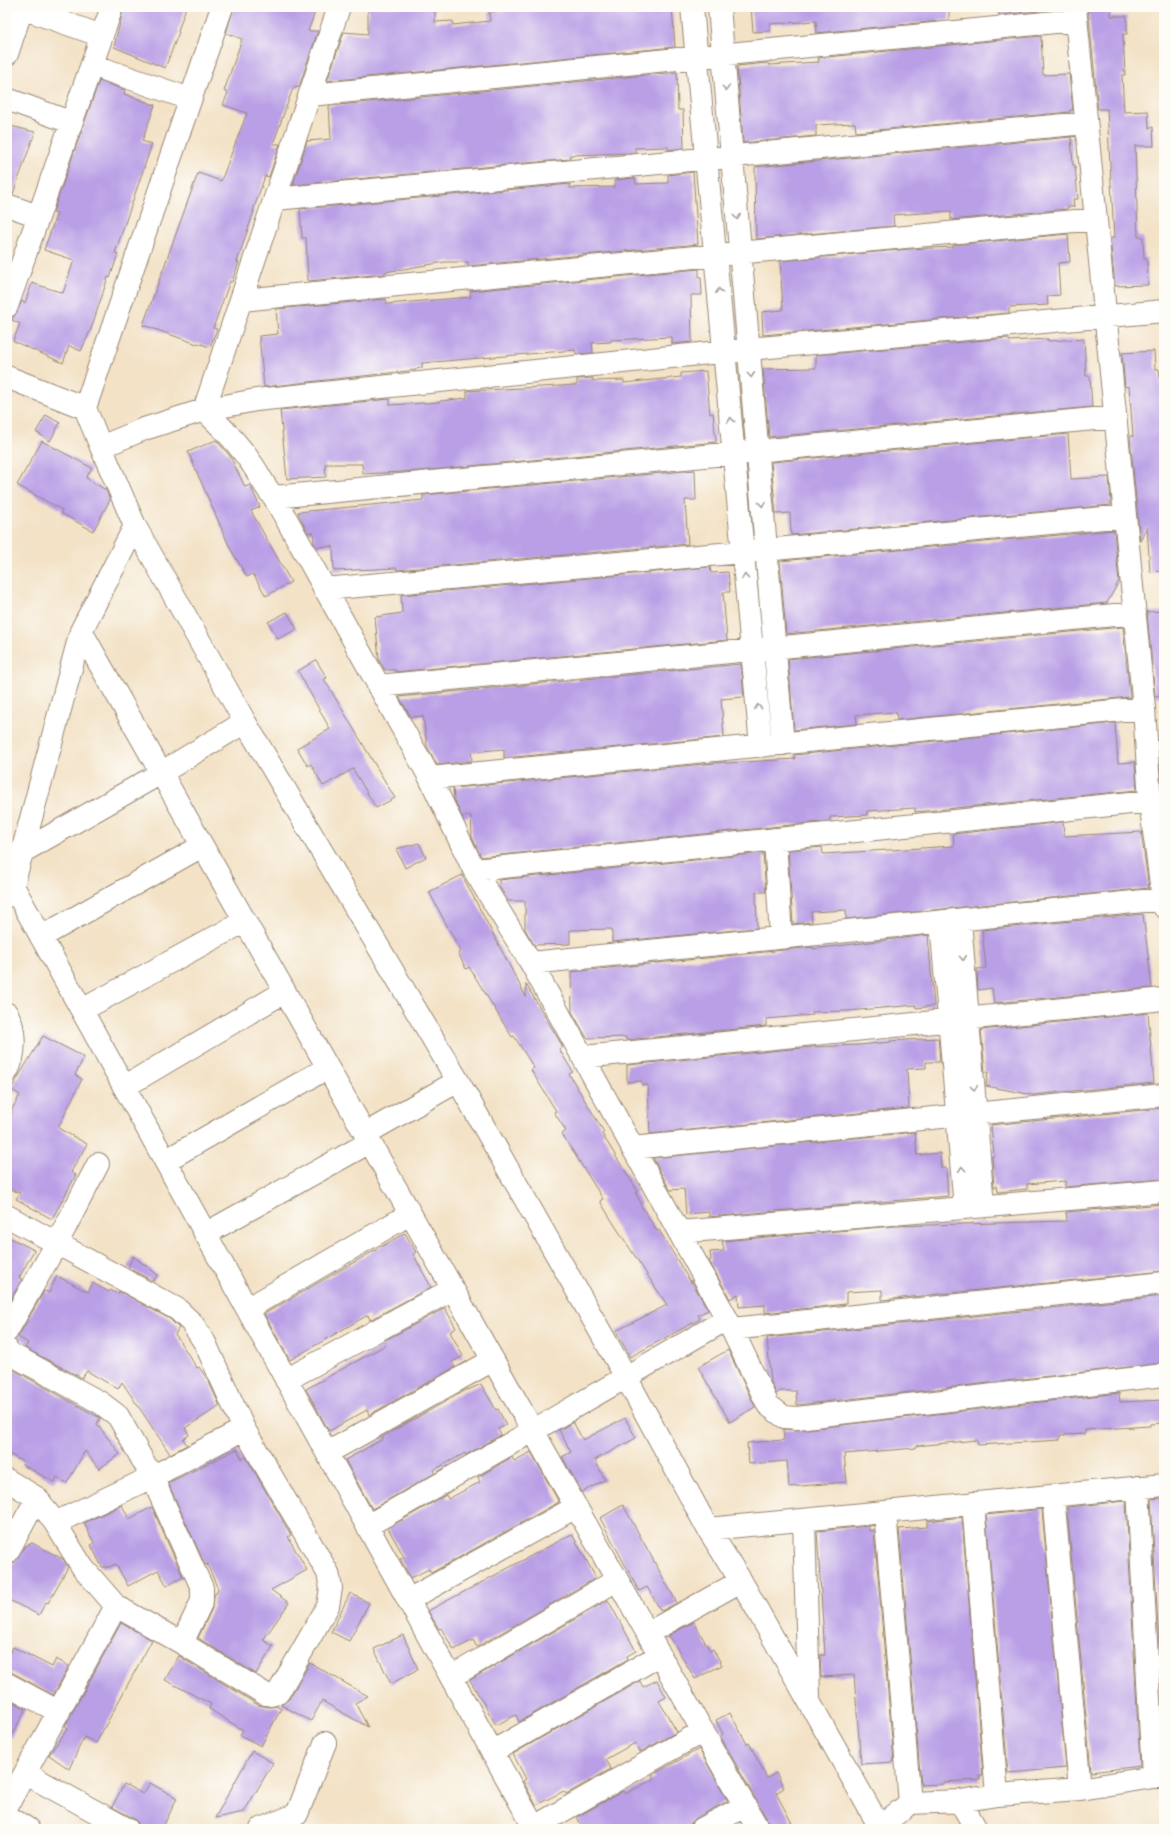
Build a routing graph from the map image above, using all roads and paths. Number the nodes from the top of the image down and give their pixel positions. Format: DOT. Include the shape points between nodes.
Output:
graph roads {
  1 [pos="112,7"];
  2 [pos="222,7"];
  3 [pos="340,7"];
  4 [pos="692,7"];
  5 [pos="719,7"];
  6 [pos="20,8"];
  7 [pos="1075,13"];
  8 [pos="102,36"];
  9 [pos="7,54"];
  10 [pos="723,54"];
  11 [pos="696,57"];
  12 [pos="92,65"];
  13 [pos="310,95"];
  14 [pos="7,99"];
  15 [pos="190,99"];
  16 [pos="70,122"];
  17 [pos="1086,123"];
  18 [pos="732,156"];
  19 [pos="706,158"];
  20 [pos="275,199"];
  21 [pos="7,205"];
  22 [pos="38,216"];
  23 [pos="1096,219"];
  24 [pos="740,253"];
  25 [pos="715,255"];
  26 [pos="241,300"];
  27 [pos="7,306"];
  28 [pos="1164,311"];
  29 [pos="1105,317"];
  30 [pos="748,349"];
  31 [pos="724,352"];
  32 [pos="7,377"];
  33 [pos="85,408"];
  34 [pos="204,410"];
  35 [pos="1115,417"];
  36 [pos="101,447"];
  37 [pos="757,451"];
  38 [pos="734,454"];
  39 [pos="274,498"];
  40 [pos="1125,516"];
  41 [pos="135,526"];
  42 [pos="766,550"];
  43 [pos="743,552"];
  44 [pos="324,589"];
  45 [pos="1135,613"];
  46 [pos="80,632"];
  47 [pos="774,648"];
  48 [pos="752,650"];
  49 [pos="378,686"];
  50 [pos="1144,708"];
  51 [pos="245,722"];
  52 [pos="772,745"];
  53 [pos="161,773"];
  54 [pos="430,778"];
  55 [pos="1150,801"];
  56 [pos="775,839"];
  57 [pos="202,846"];
  58 [pos="22,852"];
  59 [pos="474,870"];
  60 [pos="10,891"];
  61 [pos="1164,903"];
  62 [pos="245,921"];
  63 [pos="950,921"];
  64 [pos="41,937"];
  65 [pos="781,938"];
  66 [pos="531,963"];
  67 [pos="284,992"];
  68 [pos="1164,999"];
  69 [pos="82,1010"];
  70 [pos="7,1014"];
  71 [pos="958,1020"];
  72 [pos="583,1057"];
  73 [pos="327,1068"];
  74 [pos="7,1070"];
  75 [pos="458,1081"];
  76 [pos="124,1087"];
  77 [pos="1164,1095"];
  78 [pos="966,1115"];
  79 [pos="367,1138"];
  80 [pos="632,1148"];
  81 [pos="165,1161"];
  82 [pos="98,1164"];
  83 [pos="1164,1191"];
  84 [pos="974,1207"];
  85 [pos="410,1214"];
  86 [pos="7,1216"];
  87 [pos="679,1232"];
  88 [pos="205,1234"];
  89 [pos="57,1243"];
  90 [pos="1164,1283"];
  91 [pos="453,1289"];
  92 [pos="247,1309"];
  93 [pos="730,1324"];
  94 [pos="7,1331"];
  95 [pos="7,1349"];
  96 [pos="493,1360"];
  97 [pos="1164,1375"];
  98 [pos="626,1377"];
  99 [pos="286,1380"];
  100 [pos="244,1429"];
  101 [pos="533,1431"];
  102 [pos="327,1453"];
  103 [pos="152,1477"];
  104 [pos="7,1480"];
  105 [pos="1164,1485"];
  106 [pos="1138,1487"];
  107 [pos="1054,1496"];
  108 [pos="37,1498"];
  109 [pos="973,1504"];
  110 [pos="576,1507"];
  111 [pos="885,1512"];
  112 [pos="804,1520"];
  113 [pos="55,1522"];
  114 [pos="367,1526"];
  115 [pos="708,1529"];
  116 [pos="7,1553"];
  117 [pos="617,1580"];
  118 [pos="741,1581"];
  119 [pos="408,1600"];
  120 [pos="116,1606"];
  121 [pos="648,1634"];
  122 [pos="182,1643"];
  123 [pos="660,1655"];
  124 [pos="451,1677"];
  125 [pos="7,1684"];
  126 [pos="810,1702"];
  127 [pos="59,1712"];
  128 [pos="703,1731"];
  129 [pos="325,1743"];
  130 [pos="492,1752"];
  131 [pos="25,1773"];
  132 [pos="1158,1777"];
  133 [pos="1080,1789"];
  134 [pos="997,1795"];
  135 [pos="960,1801"];
  136 [pos="910,1803"];
  137 [pos="7,1806"];
  138 [pos="745,1806"];
  139 [pos="7,1816"];
  140 [pos="1164,1826"];
  141 [pos="534,1828"];
  142 [pos="879,1828"];
  143 [pos="28,1829"];
  144 [pos="127,1829"];
  145 [pos="261,1829"];
  146 [pos="702,1829"];
  147 [pos="758,1829"];
  148 [pos="976,1829"];
  149 [pos="1162,1829"];
  1 -- 8 [label="street"];
  2 -- 15 [label="street"];
  3 -- 13 [label="street"];
  4 -- 11 [label="street"];
  5 -- 10 [label="street"];
  6 -- 8 [label="street"];
  6 -- 9 [label="street"];
  7 -- 10 [label="street"];
  7 -- 17 [label="street"];
  8 -- 12 [label="street"];
  10 -- 11 [label="street"];
  10 -- 18 [label="street, one-way"];
  11 -- 13 [label="street"];
  11 -- 19 [label="street"];
  12 -- 15 [label="street"];
  12 -- 16 [label="street"];
  13 -- 20 [label="street"];
  14 -- 16 [label="street"];
  15 -- 33 [label="street"];
  16 -- 22 [label="street"];
  17 -- 18 [label="street"];
  17 -- 23 [label="street"];
  18 -- 19 [label="street"];
  18 -- 24 [label="street, one-way"];
  19 -- 20 [label="street"];
  19 -- 25 [label="street"];
  20 -- 26 [label="street"];
  21 -- 22 [label="street"];
  22 -- 27 [label="street"];
  23 -- 24 [label="street"];
  23 -- 29 [label="street"];
  24 -- 25 [label="street"];
  24 -- 30 [label="street"];
  25 -- 26 [label="street"];
  31 -- 25 [label="street, one-way"];
  26 -- 34 [label="street"];
  28 -- 29 [label="street"];
  29 -- 30 [label="street"];
  29 -- 35 [label="street"];
  30 -- 31 [label="street"];
  30 -- 37 [label="street, one-way"];
  31 -- 34 [label="street" via="256,400"];
  38 -- 31 [label="street, one-way"];
  32 -- 33 [label="street"];
  33 -- 36 [label="street"];
  34 -- 36 [label="street" via="144,429"];
  34 -- 39 [label="street" via="231,436"];
  35 -- 37 [label="street"];
  35 -- 40 [label="street"];
  36 -- 41 [label="street"];
  37 -- 38 [label="street"];
  37 -- 42 [label="street, one-way"];
  38 -- 39 [label="street"];
  38 -- 43 [label="street"];
  39 -- 44 [label="street"];
  40 -- 42 [label="street"];
  40 -- 45 [label="street"];
  41 -- 46 [label="street"];
  41 -- 51 [label="street"];
  42 -- 43 [label="street"];
  42 -- 47 [label="street"];
  43 -- 44 [label="street"];
  48 -- 43 [label="street, one-way"];
  44 -- 49 [label="street"];
  45 -- 47 [label="street"];
  45 -- 50 [label="street"];
  46 -- 53 [label="street"];
  46 -- 58 [label="street"];
  47 -- 48 [label="street"];
  47 -- 52 [label="street"];
  48 -- 49 [label="street"];
  52 -- 48 [label="street, one-way"];
  49 -- 54 [label="street"];
  50 -- 52 [label="street"];
  50 -- 55 [label="street"];
  51 -- 53 [label="street"];
  51 -- 75 [label="street"];
  52 -- 54 [label="street"];
  53 -- 57 [label="street"];
  53 -- 58 [label="street"];
  54 -- 59 [label="street"];
  55 -- 56 [label="street"];
  55 -- 61 [label="street"];
  56 -- 59 [label="street"];
  56 -- 65 [label="street"];
  57 -- 62 [label="street"];
  57 -- 64 [label="street"];
  58 -- 60 [label="street"];
  59 -- 66 [label="street"];
  60 -- 64 [label="street"];
  61 -- 63 [label="street"];
  62 -- 67 [label="street"];
  62 -- 69 [label="street"];
  63 -- 65 [label="street"];
  63 -- 71 [label="street"];
  64 -- 69 [label="street"];
  65 -- 66 [label="street"];
  66 -- 72 [label="street"];
  67 -- 73 [label="street"];
  67 -- 76 [label="street"];
  68 -- 71 [label="street"];
  69 -- 76 [label="street"];
  70 -- 74 [label="street" via="11,1020 14,1041"];
  71 -- 72 [label="street"];
  71 -- 78 [label="street"];
  72 -- 80 [label="street"];
  73 -- 79 [label="street"];
  73 -- 81 [label="street"];
  75 -- 79 [label="street"];
  75 -- 98 [label="street"];
  76 -- 81 [label="street"];
  77 -- 78 [label="street"];
  78 -- 80 [label="street"];
  78 -- 84 [label="street"];
  79 -- 85 [label="street"];
  79 -- 88 [label="street"];
  80 -- 87 [label="street"];
  81 -- 88 [label="street"];
  82 -- 89 [label="street"];
  83 -- 84 [label="street"];
  84 -- 87 [label="street"];
  85 -- 91 [label="street"];
  85 -- 92 [label="street"];
  86 -- 89 [label="street"];
  87 -- 93 [label="street"];
  88 -- 92 [label="street"];
  89 -- 94 [label="street"];
  89 -- 100 [label="street" via="177,1309 192,1323 205,1343"];
  90 -- 93 [label="street"];
  91 -- 96 [label="street"];
  91 -- 99 [label="street"];
  92 -- 99 [label="street"];
  93 -- 97 [label="street" via="768,1405 784,1417 797,1418"];
  93 -- 98 [label="street"];
  95 -- 103 [label="street" via="101,1403 118,1416"];
  96 -- 101 [label="street"];
  96 -- 102 [label="street"];
  98 -- 101 [label="street"];
  98 -- 115 [label="street"];
  99 -- 102 [label="street"];
  100 -- 103 [label="street"];
  100 -- 122 [label="street" via="328,1573 331,1588 328,1606 278,1693 271,1695"];
  101 -- 110 [label="street"];
  101 -- 114 [label="street"];
  102 -- 114 [label="street"];
  103 -- 113 [label="street"];
  103 -- 122 [label="street" via="202,1588 202,1601"];
  104 -- 108 [label="street"];
  105 -- 106 [label="street"];
  106 -- 107 [label="street"];
  106 -- 132 [label="street"];
  107 -- 109 [label="street"];
  107 -- 133 [label="street"];
  108 -- 113 [label="street"];
  108 -- 116 [label="street"];
  109 -- 111 [label="street"];
  109 -- 134 [label="street"];
  110 -- 117 [label="street"];
  110 -- 119 [label="street"];
  111 -- 112 [label="street"];
  111 -- 136 [label="street"];
  112 -- 115 [label="street"];
  112 -- 126 [label="street"];
  113 -- 120 [label="street" via="83,1568"];
  114 -- 119 [label="street"];
  115 -- 118 [label="street"];
  117 -- 121 [label="street"];
  117 -- 124 [label="street"];
  118 -- 121 [label="street"];
  118 -- 126 [label="street"];
  119 -- 124 [label="street"];
  120 -- 122 [label="street"];
  120 -- 127 [label="street"];
  121 -- 123 [label="street"];
  123 -- 128 [label="street"];
  123 -- 130 [label="street"];
  124 -- 130 [label="street"];
  125 -- 127 [label="street"];
  126 -- 142 [label="street"];
  127 -- 131 [label="street"];
  128 -- 138 [label="street"];
  128 -- 141 [label="street"];
  129 -- 145 [label="street" via="297,1814"];
  130 -- 141 [label="street"];
  131 -- 137 [label="street"];
  131 -- 144 [label="street"];
  132 -- 133 [label="street"];
  133 -- 134 [label="street"];
  134 -- 135 [label="street"];
  135 -- 136 [label="street"];
  135 -- 148 [label="street"];
  136 -- 142 [label="street"];
  138 -- 146 [label="street"];
  138 -- 147 [label="street"];
  139 -- 143 [label="street"];
  140 -- 149 [label="path"];
}
